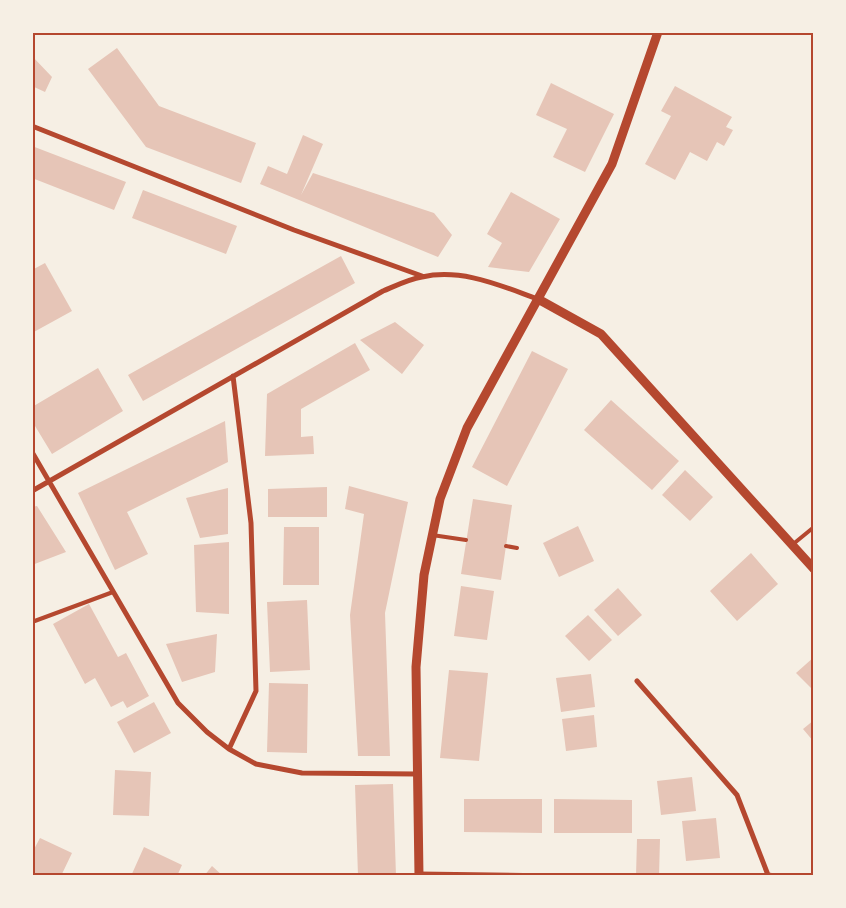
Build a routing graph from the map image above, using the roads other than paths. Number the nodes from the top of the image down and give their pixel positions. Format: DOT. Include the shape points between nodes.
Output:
graph roads {
  1 [pos="658,32"];
  2 [pos="32,126"];
  3 [pos="422,277"];
  4 [pos="538,299"];
  5 [pos="234,376"];
  6 [pos="32,452"];
  7 [pos="50,482"];
  8 [pos="32,491"];
  9 [pos="814,526"];
  10 [pos="432,536"];
  11 [pos="466,540"];
  12 [pos="792,545"];
  13 [pos="506,546"];
  14 [pos="517,548"];
  15 [pos="814,569"];
  16 [pos="113,592"];
  17 [pos="32,622"];
  18 [pos="637,681"];
  19 [pos="229,749"];
  20 [pos="416,774"];
  21 [pos="419,875"];
  22 [pos="554,876"];
  23 [pos="775,876"];
  1 -- 4 [label="street" via="612,164"];
  2 -- 3 [label="street"];
  3 -- 4 [label="street" via="454,274"];
  3 -- 5 [label="street" via="383,291"];
  4 -- 10 [label="street" via="467,428 440,499"];
  4 -- 12 [label="street" via="601,334"];
  5 -- 7 [label="street"];
  5 -- 19 [label="street" via="252,523 256,691"];
  6 -- 7 [label="street"];
  7 -- 8 [label="street"];
  7 -- 16 [label="street"];
  9 -- 12 [label="lane"];
  10 -- 11 [label="lane"];
  10 -- 20 [label="street" via="424,575 416,667"];
  12 -- 15 [label="street"];
  13 -- 14 [label="lane"];
  16 -- 17 [label="lane"];
  16 -- 19 [label="street" via="178,703"];
  18 -- 23 [label="street" via="737,795 768,875"];
  19 -- 20 [label="street" via="256,764 302,773"];
  20 -- 21 [label="street"];
  21 -- 22 [label="street"];
}
